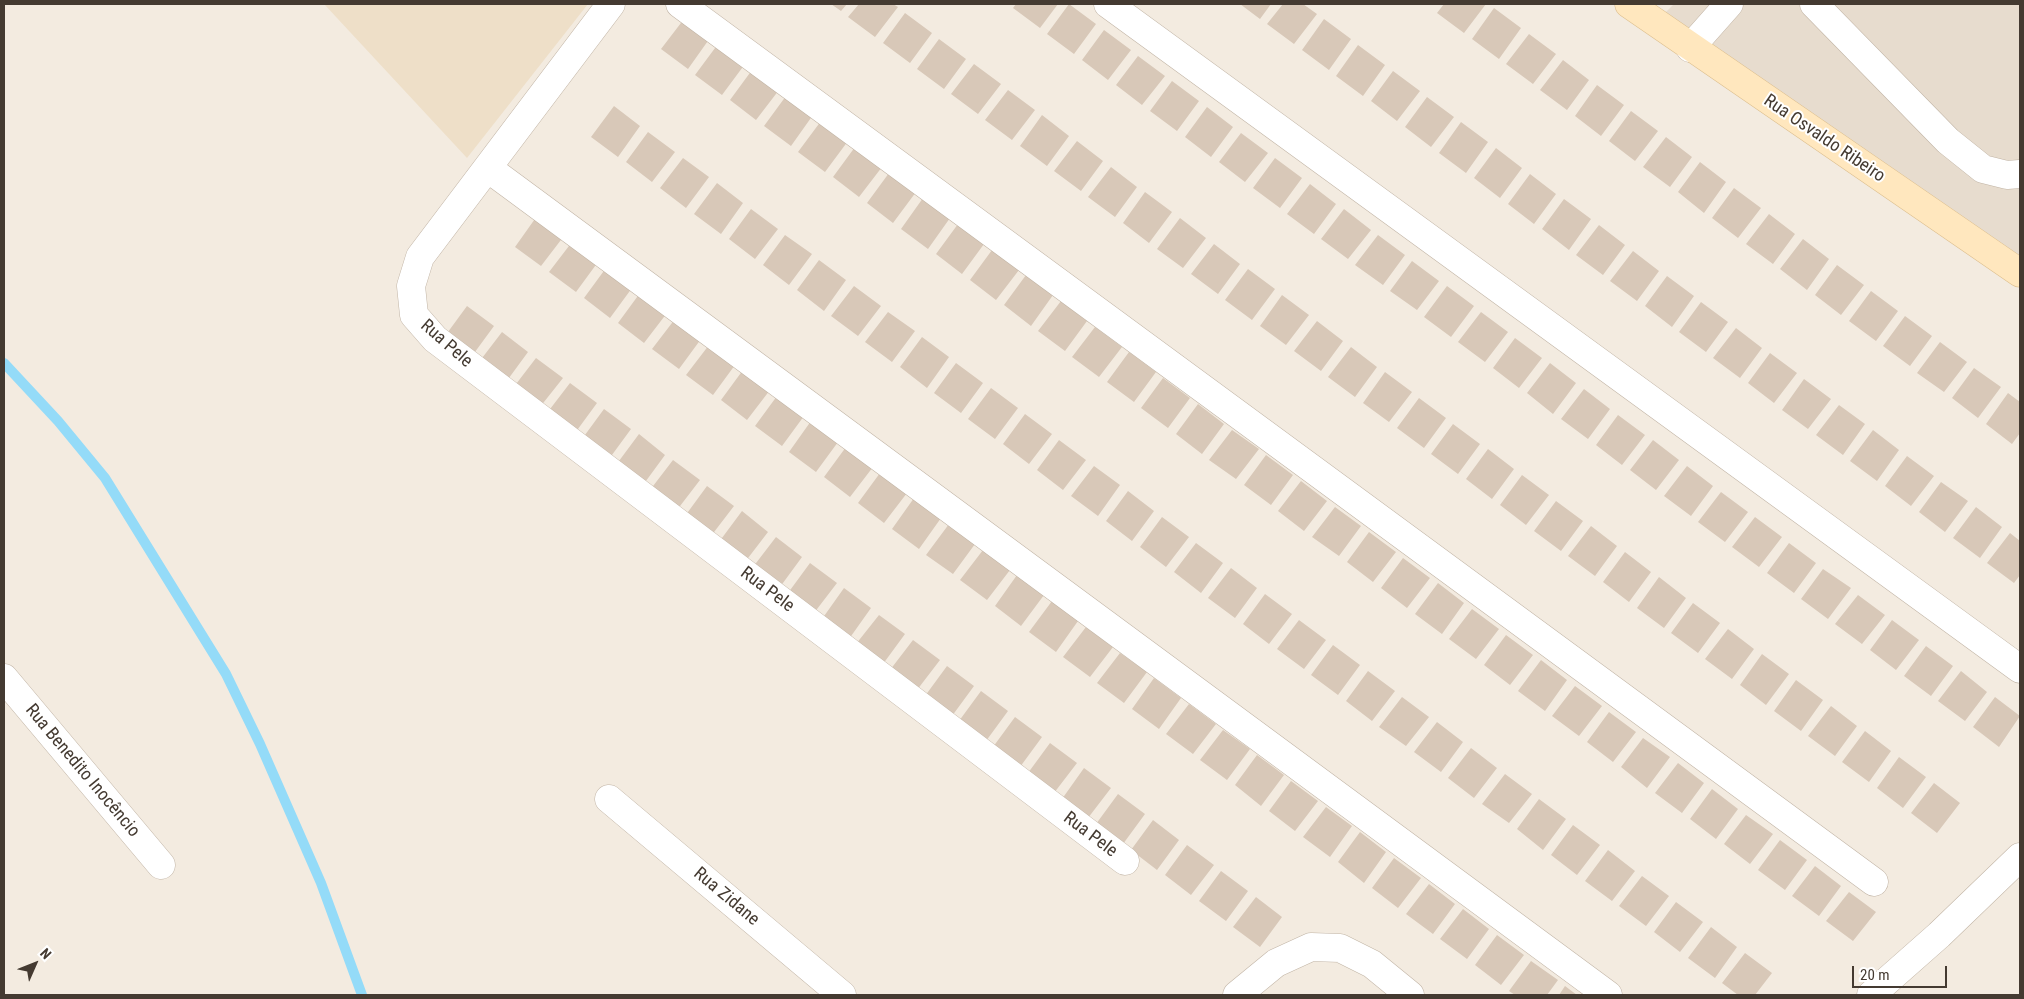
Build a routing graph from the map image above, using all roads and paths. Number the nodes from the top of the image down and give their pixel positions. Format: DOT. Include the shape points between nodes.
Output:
graph roads {
  1 [pos="611,4"];
  2 [pos="680,4"];
  3 [pos="1108,4"];
  4 [pos="1629,4"];
  5 [pos="1729,4"];
  6 [pos="1814,4"];
  7 [pos="1690,48"];
  8 [pos="489,168"];
  9 [pos="2020,174"];
  10 [pos="2020,273"];
  11 [pos="2020,669"];
  12 [pos="7,689"];
  13 [pos="609,799"];
  14 [pos="2020,857"];
  15 [pos="1125,861"];
  16 [pos="161,865"];
  17 [pos="1874,882"];
  18 [pos="842,995"];
  19 [pos="1237,995"];
  20 [pos="1410,995"];
  21 [pos="1608,995"];
  22 [pos="1871,995"];
  1 -- 8 [label="street"];
  2 -- 17 [label="street"];
  3 -- 11 [label="street"];
  4 -- 7 [label="street, Rua Osvaldo Ribeiro"];
  5 -- 7 [label="street"];
  6 -- 9 [label="street" via="1948,141 1983,169 2007,176"];
  7 -- 10 [label="street, Rua Osvaldo Ribeiro"];
  8 -- 15 [label="street, Rua Pele" via="420,257 411,286 414,314 435,339"];
  8 -- 21 [label="street"];
  12 -- 16 [label="street, Rua Benedito Inocêncio"];
  13 -- 18 [label="street, Rua Zidane"];
  14 -- 22 [label="street"];
  19 -- 20 [label="street" via="1276,963 1311,947 1340,948 1372,964"];
}
